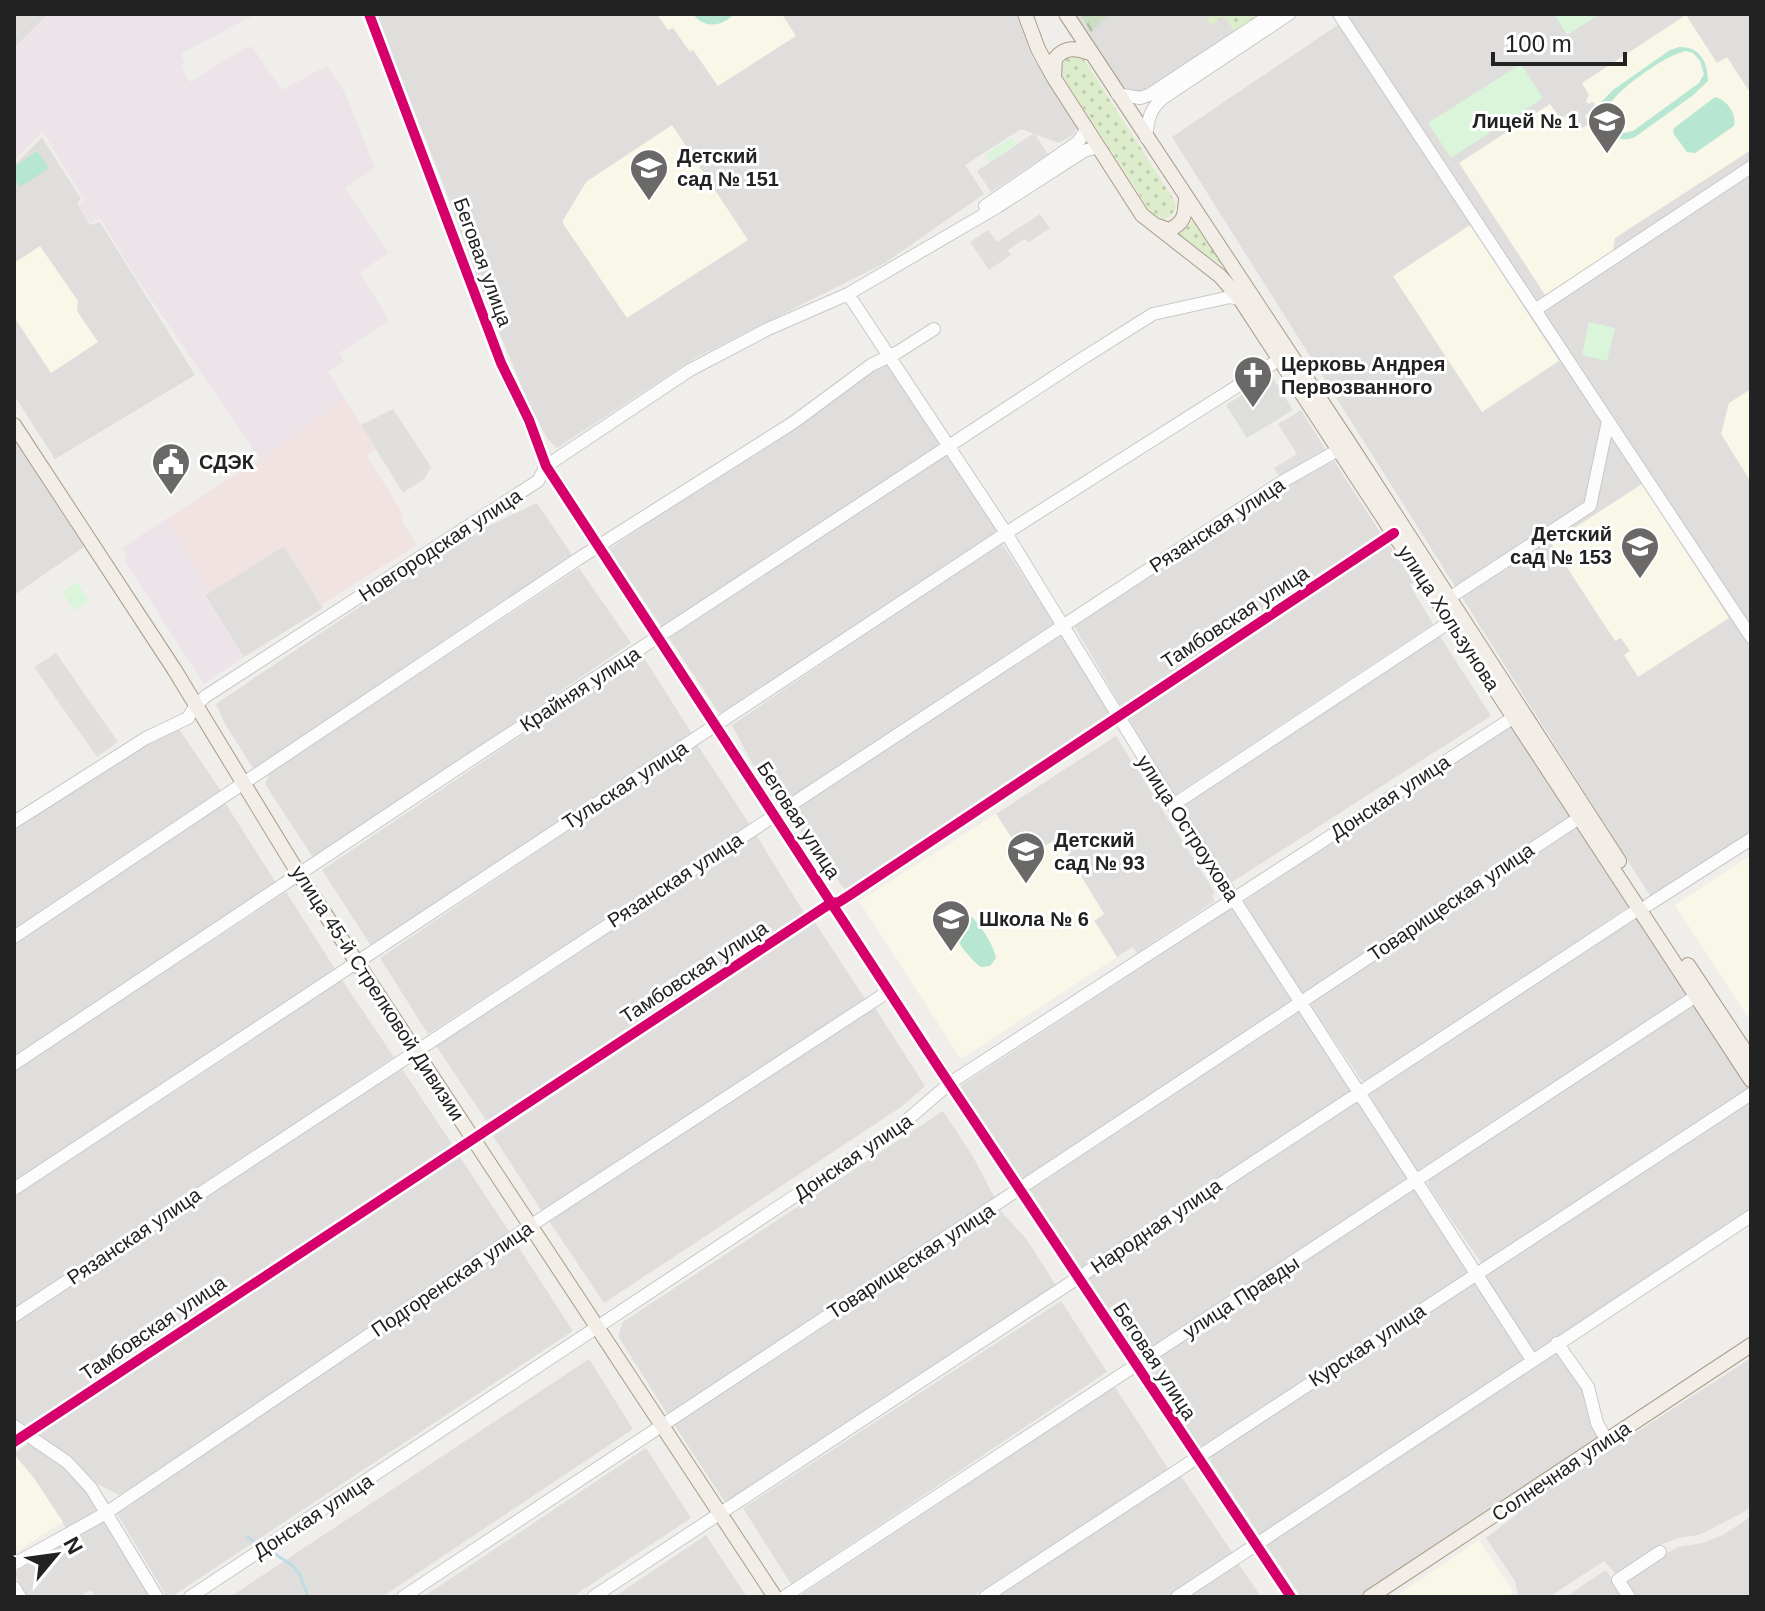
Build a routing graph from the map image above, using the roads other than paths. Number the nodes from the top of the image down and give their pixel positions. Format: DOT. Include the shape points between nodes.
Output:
graph roads {
  1 [pos="369,14"];
  2 [pos="1025,14"];
  3 [pos="1066,14"];
  4 [pos="1272,14"];
  5 [pos="1289,14"];
  6 [pos="1339,14"];
  7 [pos="1090,53"];
  8 [pos="1054,78"];
  9 [pos="1117,94"];
  10 [pos="1087,129"];
  11 [pos="1146,138"];
  12 [pos="1098,147"];
  13 [pos="1751,167"];
  14 [pos="1186,199"];
  15 [pos="1154,224"];
  16 [pos="955,231"];
  17 [pos="848,294"];
  18 [pos="1240,299"];
  19 [pos="1535,310"];
  20 [pos="934,329"];
  21 [pos="889,357"];
  22 [pos="1280,359"];
  23 [pos="1608,421"];
  24 [pos="14,425"];
  25 [pos="949,446"];
  26 [pos="1340,449"];
  27 [pos="546,466"];
  28 [pos="1006,533"];
  29 [pos="1394,533"];
  30 [pos="598,546"];
  31 [pos="1449,598"];
  32 [pos="1451,621"];
  33 [pos="1063,625"];
  34 [pos="1751,637"];
  35 [pos="658,638"];
  36 [pos="196,705"];
  37 [pos="1518,714"];
  38 [pos="1118,717"];
  39 [pos="716,726"];
  40 [pos="243,785"];
  41 [pos="1173,805"];
  42 [pos="774,815"];
  43 [pos="1579,818"];
  44 [pos="14,822"];
  45 [pos="1751,839"];
  46 [pos="300,876"];
  47 [pos="1233,898"];
  48 [pos="831,903"];
  49 [pos="1644,906"];
  50 [pos="14,937"];
  51 [pos="357,962"];
  52 [pos="889,991"];
  53 [pos="1696,996"];
  54 [pos="1300,1002"];
  55 [pos="415,1050"];
  56 [pos="1751,1060"];
  57 [pos="14,1064"];
  58 [pos="1751,1080"];
  59 [pos="950,1083"];
  60 [pos="1359,1092"];
  61 [pos="1751,1094"];
  62 [pos="472,1138"];
  63 [pos="1416,1181"];
  64 [pos="14,1189"];
  65 [pos="1021,1189"];
  66 [pos="1751,1216"];
  67 [pos="530,1226"];
  68 [pos="1476,1273"];
  69 [pos="1079,1278"];
  70 [pos="14,1316"];
  71 [pos="597,1327"];
  72 [pos="1557,1343"];
  73 [pos="1751,1345"];
  74 [pos="1532,1360"];
  75 [pos="1136,1366"];
  76 [pos="661,1425"];
  77 [pos="14,1426"];
  78 [pos="26,1434"];
  79 [pos="1607,1441"];
  80 [pos="14,1442"];
  81 [pos="1198,1458"];
  82 [pos="106,1513"];
  83 [pos="720,1514"];
  84 [pos="1256,1545"];
  85 [pos="1660,1552"];
  86 [pos="14,1564"];
  87 [pos="14,1587"];
  88 [pos="20,1597"];
  89 [pos="157,1597"];
  90 [pos="190,1597"];
  91 [pos="403,1597"];
  92 [pos="593,1597"];
  93 [pos="775,1597"];
  94 [pos="784,1597"];
  95 [pos="985,1597"];
  96 [pos="1177,1597"];
  97 [pos="1291,1597"];
  98 [pos="1370,1597"];
  99 [pos="1629,1597"];
  1 -- 27 [label="street, Беговая улица" via="501,363"];
  2 -- 8 [label="main road, улица Хользунова"];
  3 -- 7 [label="main road, улица Хользунова"];
  4 -- 9 [label="street" via="1149,95"];
  5 -- 11 [label="street" via="1152,107"];
  6 -- 19 [label="street"];
  7 -- 8 [label="main road" via="1063,51 1055,59"];
  7 -- 9 [label="main road, улица Хользунова"];
  8 -- 10 [label="main road, улица Хользунова"];
  9 -- 11 [label="main road, улица Хользунова"];
  10 -- 12 [label="main road, улица Хользунова"];
  10 -- 16 [label="street, Новгородская улица" via="1078,142"];
  11 -- 14 [label="main road, улица Хользунова"];
  12 -- 15 [label="main road, улица Хользунова" via="1142,215"];
  12 -- 16 [label="street, Новгородская улица"];
  13 -- 19 [label="street"];
  14 -- 15 [label="main road" via="1179,225 1169,230"];
  14 -- 31 [label="main road, улица Хользунова"];
  15 -- 18 [label="main road, улица Хользунова" via="1220,276"];
  16 -- 17 [label="street, Новгородская улица"];
  17 -- 21 [label="street, улица Остроухова"];
  17 -- 27 [label="street, Новгородская улица" via="702,363"];
  18 -- 22 [label="main road, улица Хользунова"];
  18 -- 25 [label="street, Крайняя улица" via="1153,314"];
  19 -- 23 [label="street"];
  20 -- 21 [label="street"];
  21 -- 25 [label="street, улица Остроухова"];
  21 -- 30 [label="street"];
  22 -- 26 [label="main road, улица Хользунова"];
  22 -- 28 [label="street, Тульская улица"];
  23 -- 31 [label="street" via="1590,506"];
  23 -- 34 [label="street"];
  24 -- 36 [label="main road, улица 45-й Стрелковой Дивизии"];
  25 -- 28 [label="street, улица Остроухова"];
  25 -- 35 [label="street, Крайняя улица"];
  26 -- 29 [label="main road, улица Хользунова"];
  26 -- 33 [label="street, Рязанская улица"];
  27 -- 30 [label="street, Беговая улица"];
  27 -- 36 [label="street, Новгородская улица" via="538,481"];
  28 -- 33 [label="street, улица Остроухова"];
  28 -- 39 [label="street, Тульская улица"];
  29 -- 32 [label="main road, улица Хользунова"];
  29 -- 38 [label="street, Тамбовская улица"];
  30 -- 35 [label="street, Беговая улица"];
  30 -- 40 [label="street"];
  31 -- 37 [label="main road, улица Хользунова"];
  32 -- 37 [label="main road, улица Хользунова"];
  32 -- 41 [label="street"];
  33 -- 38 [label="street, улица Остроухова"];
  33 -- 42 [label="street, Рязанская улица"];
  35 -- 39 [label="street, Беговая улица"];
  35 -- 46 [label="street, Крайняя улица"];
  36 -- 40 [label="main road, улица 45-й Стрелковой Дивизии"];
  36 -- 44 [label="street, Новгородская улица" via="188,718 146,738"];
  37 -- 43 [label="main road, улица Хользунова"];
  37 -- 47 [label="street, Донская улица"];
  37 -- 49 [label="main road, улица Хользунова"];
  38 -- 41 [label="street, улица Остроухова"];
  38 -- 48 [label="street, Тамбовская улица"];
  39 -- 42 [label="street, Беговая улица"];
  39 -- 51 [label="street, Тульская улица"];
  40 -- 46 [label="main road, улица 45-й Стрелковой Дивизии"];
  40 -- 50 [label="street"];
  41 -- 47 [label="street, улица Остроухова"];
  42 -- 48 [label="street, Беговая улица"];
  42 -- 55 [label="street, Рязанская улица"];
  43 -- 49 [label="main road, улица Хользунова"];
  43 -- 54 [label="street, Товарищеская улица"];
  45 -- 49 [label="street, Народная улица"];
  46 -- 51 [label="main road, улица 45-й Стрелковой Дивизии"];
  46 -- 57 [label="street, Крайняя улица"];
  47 -- 54 [label="street, улица Остроухова"];
  47 -- 59 [label="street, Донская улица"];
  48 -- 52 [label="street, Беговая улица"];
  48 -- 62 [label="street, Тамбовская улица"];
  49 -- 53 [label="main road, улица Хользунова"];
  49 -- 56 [label="main road, улица Хользунова"];
  49 -- 60 [label="street, Народная улица"];
  51 -- 55 [label="main road, улица 45-й Стрелковой Дивизии"];
  51 -- 64 [label="street, Тульская улица"];
  52 -- 59 [label="street, Беговая улица"];
  52 -- 67 [label="street, Подгоренская улица"];
  53 -- 58 [label="main road, улица Хользунова"];
  53 -- 63 [label="street, улица Правды"];
  54 -- 60 [label="street, улица Остроухова"];
  54 -- 65 [label="street, Товарищеская улица"];
  55 -- 62 [label="main road, улица 45-й Стрелковой Дивизии"];
  55 -- 70 [label="street, Рязанская улица"];
  59 -- 65 [label="street, Беговая улица"];
  59 -- 71 [label="street, Донская улица" via="899,1127"];
  60 -- 63 [label="street, улица Остроухова"];
  60 -- 69 [label="street, Народная улица"];
  61 -- 68 [label="street, Курская улица"];
  62 -- 67 [label="main road, улица 45-й Стрелковой Дивизии"];
  62 -- 78 [label="street, Тамбовская улица"];
  63 -- 68 [label="street, улица Остроухова"];
  63 -- 75 [label="street, улица Правды"];
  65 -- 69 [label="street, Беговая улица"];
  65 -- 76 [label="street, Товарищеская улица"];
  66 -- 72 [label="street"];
  67 -- 71 [label="main road, улица 45-й Стрелковой Дивизии"];
  67 -- 82 [label="street, Подгоренская улица"];
  68 -- 74 [label="street, улица Остроухова"];
  68 -- 81 [label="street, Курская улица"];
  69 -- 75 [label="street, Беговая улица"];
  69 -- 83 [label="street, Народная улица"];
  71 -- 76 [label="main road, улица 45-й Стрелковой Дивизии"];
  71 -- 90 [label="street, Донская улица"];
  72 -- 74 [label="street"];
  72 -- 79 [label="street" via="1588,1387"];
  73 -- 79 [label="main road, Солнечная улица"];
  74 -- 84 [label="street"];
  75 -- 81 [label="street, Беговая улица"];
  75 -- 94 [label="street, улица Правды"];
  76 -- 83 [label="main road, улица 45-й Стрелковой Дивизии"];
  76 -- 91 [label="street, Товарищеская улица"];
  77 -- 78 [label="street"];
  78 -- 80 [label="street, Тамбовская улица"];
  78 -- 82 [label="street" via="67,1462"];
  79 -- 98 [label="main road, Солнечная улица"];
  81 -- 84 [label="street, Беговая улица"];
  81 -- 95 [label="street, Курская улица"];
  82 -- 86 [label="street, Подгоренская улица"];
  82 -- 89 [label="street"];
  83 -- 92 [label="street, Народная улица"];
  83 -- 93 [label="main road, улица 45-й Стрелковой Дивизии"];
  84 -- 96 [label="street"];
  84 -- 97 [label="street, Беговая улица"];
  85 -- 99 [label="street" via="1618,1580"];
  87 -- 88 [label="street"];
}
